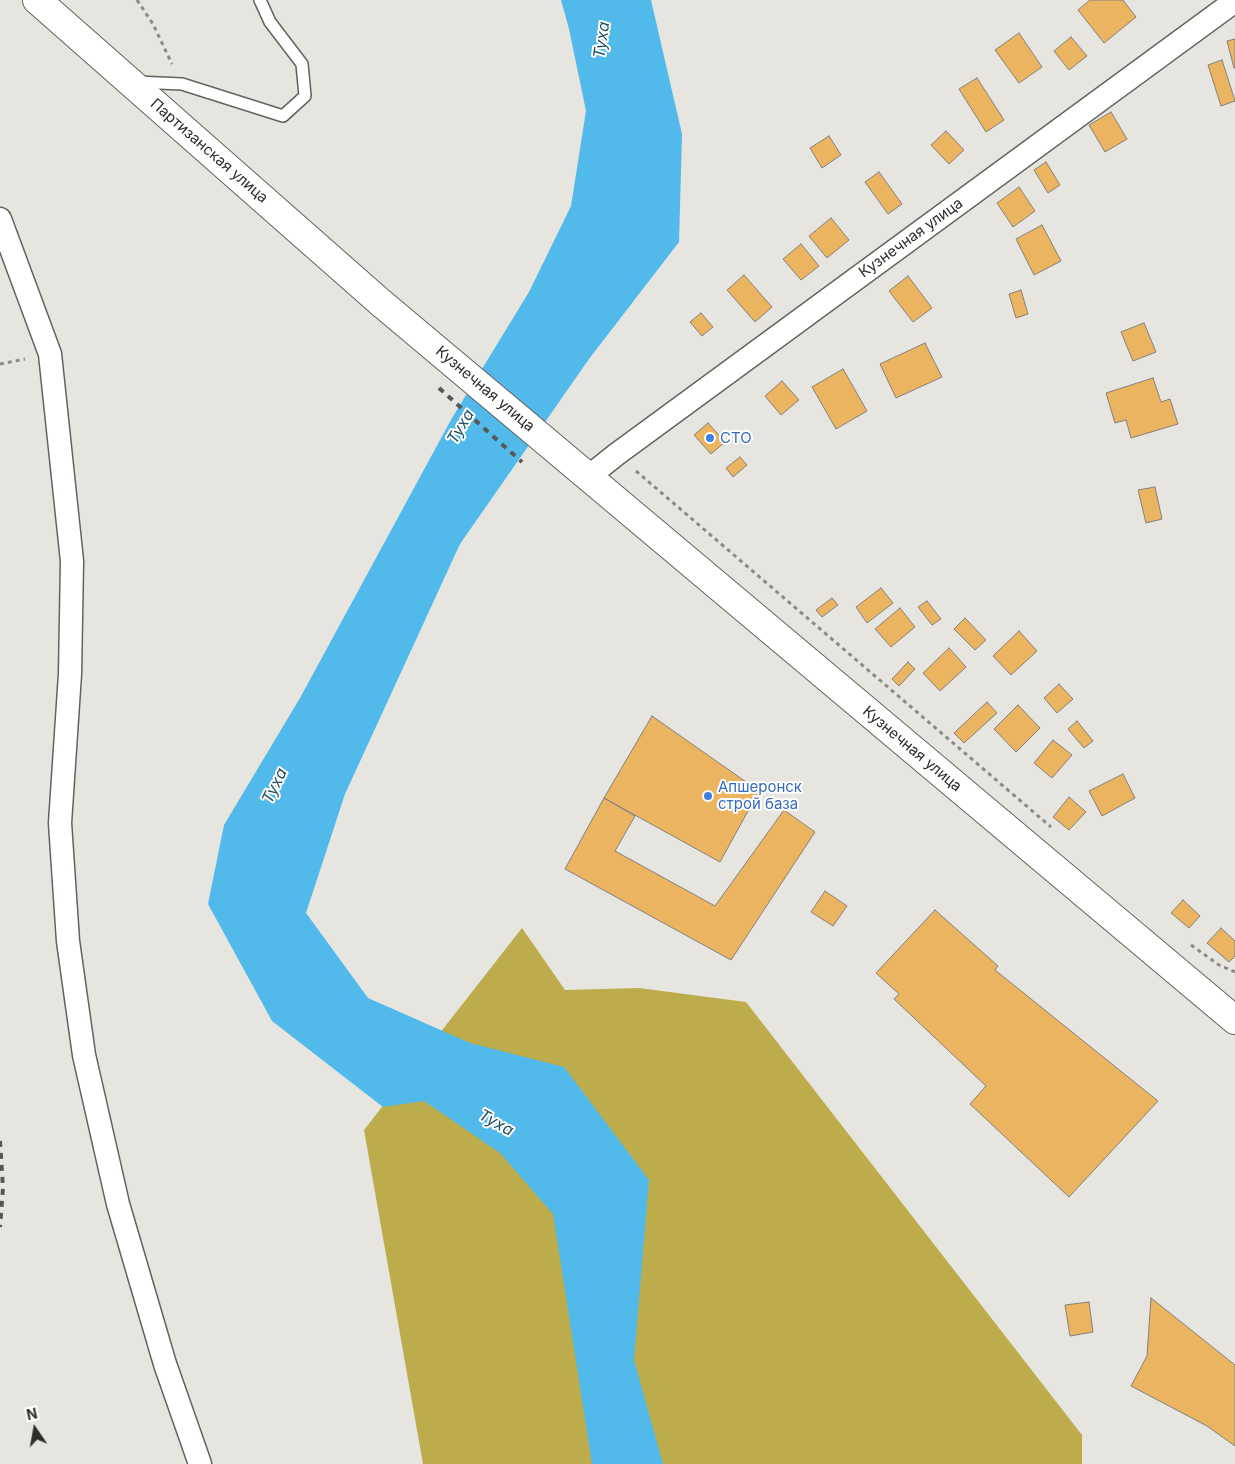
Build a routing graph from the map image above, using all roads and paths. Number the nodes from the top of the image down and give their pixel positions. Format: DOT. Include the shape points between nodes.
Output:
graph roads {
  1 [pos="37,0"];
  2 [pos="260,0"];
  3 [pos="1235,1"];
  4 [pos="129,82"];
  5 [pos="0,219"];
  6 [pos="380,302"];
  7 [pos="617,454"];
  8 [pos="588,477"];
  9 [pos="1052,828"];
  10 [pos="1188,942"];
  11 [pos="1235,972"];
  12 [pos="1235,1020"];
  13 [pos="200,1464"];
  1 -- 4 [label="main road, Партизанская улица"];
  2 -- 4 [label="lane" via="270,22 302,64 305,96 283,116 182,84"];
  3 -- 7 [label="street, Кузнечная улица"];
  4 -- 6 [label="main road, Партизанская улица"];
  5 -- 13 [label="street" via="50,354 72,561 70,674 60,823 68,941 84,1054 118,1204 165,1364"];
  6 -- 8 [label="main road, Кузнечная улица"];
  7 -- 8 [label="street, Кузнечная улица"];
  7 -- 9 [label="path"];
  8 -- 12 [label="main road, Кузнечная улица"];
  10 -- 11 [label="path" via="1219,966"];
}
